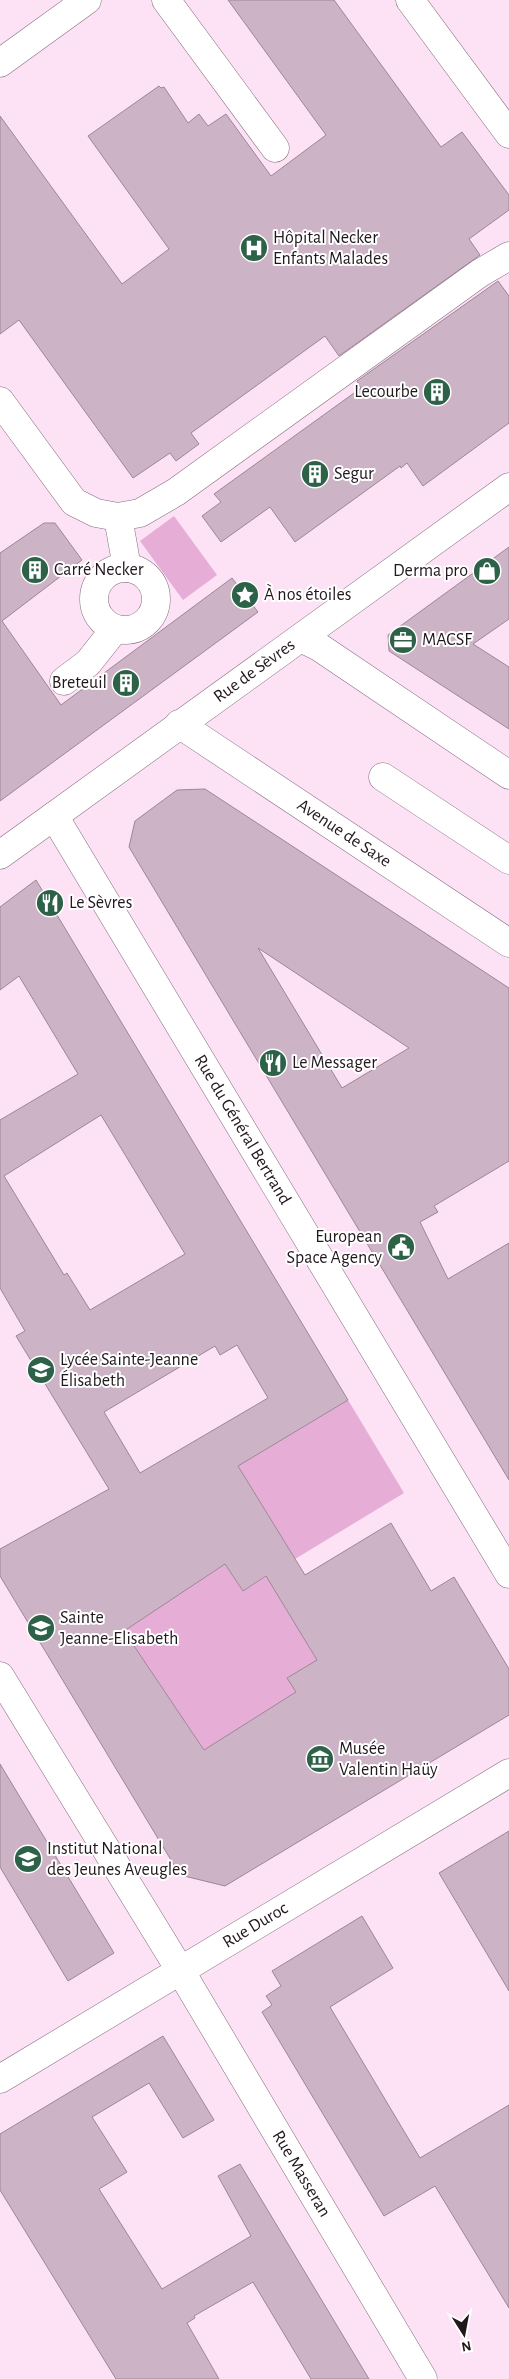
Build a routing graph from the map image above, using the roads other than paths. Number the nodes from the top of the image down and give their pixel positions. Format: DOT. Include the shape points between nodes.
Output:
graph roads {
  1 [pos="87,0"];
  2 [pos="166,0"];
  3 [pos="410,0"];
  4 [pos="0,63"];
  5 [pos="509,134"];
  6 [pos="275,148"];
  7 [pos="509,256"];
  8 [pos="0,401"];
  9 [pos="509,487"];
  10 [pos="118,517"];
  11 [pos="127,568"];
  12 [pos="115,629"];
  13 [pos="301,638"];
  14 [pos="64,681"];
  15 [pos="178,724"];
  16 [pos="509,775"];
  17 [pos="383,777"];
  18 [pos="54,816"];
  19 [pos="0,855"];
  20 [pos="509,860"];
  21 [pos="509,943"];
  22 [pos="509,1574"];
  23 [pos="0,1676"];
  24 [pos="509,1773"];
  25 [pos="180,1970"];
  26 [pos="0,2079"];
  27 [pos="423,2379"];
  1 -- 4 [label="street"];
  2 -- 6 [label="street"];
  3 -- 5 [label="street"];
  7 -- 10 [label="street" via="432,307 176,492 140,513"];
  8 -- 10 [label="street" via="74,502 96,513"];
  9 -- 13 [label="street, Rue de Sèvres"];
  10 -- 11 [label="street"];
  11 -- 12 [label="street" via="118,568 103,576 94,597 98,616"];
  11 -- 12 [label="street" via="147,577 154,587 156,600 147,621 137,628"];
  12 -- 14 [label="street" via="88,663"];
  13 -- 15 [label="street, Rue de Sèvres"];
  13 -- 16 [label="street"];
  15 -- 18 [label="street, Rue de Sèvres"];
  15 -- 21 [label="street, Avenue de Saxe"];
  17 -- 20 [label="street"];
  18 -- 19 [label="street, Rue de Sèvres"];
  18 -- 22 [label="street, Rue du Général Bertrand"];
  23 -- 25 [label="street, Rue Masseran"];
  24 -- 25 [label="street, Rue Duroc"];
  25 -- 26 [label="street, Rue Duroc"];
  25 -- 27 [label="street, Rue Masseran"];
}
